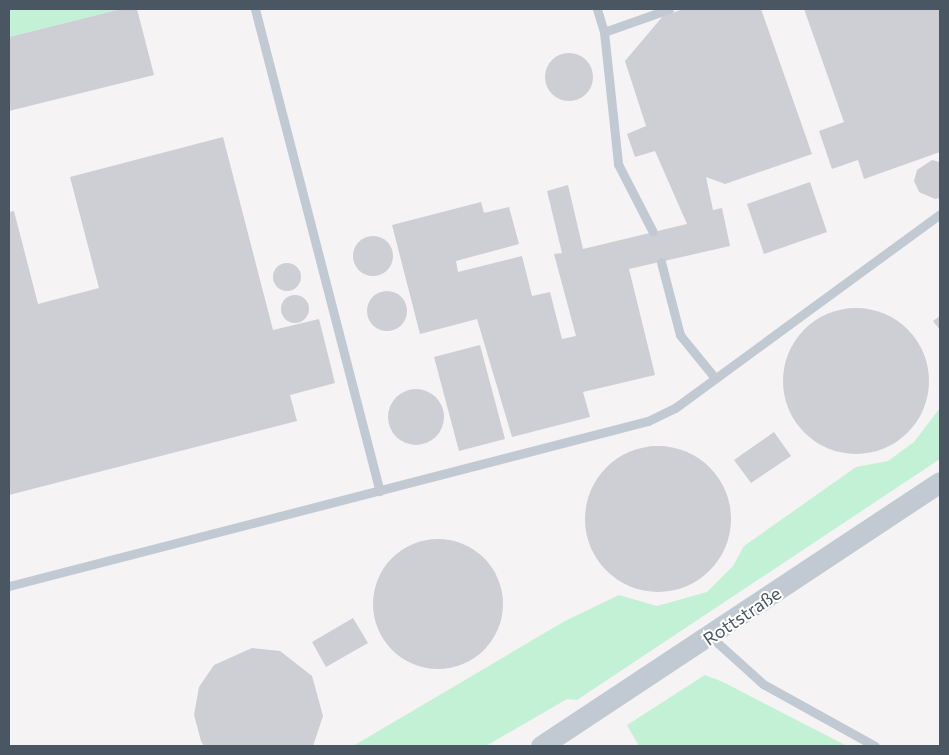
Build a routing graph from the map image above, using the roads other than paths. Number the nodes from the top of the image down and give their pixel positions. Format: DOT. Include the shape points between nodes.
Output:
graph roads {
  1 [pos="255,9"];
  2 [pos="597,9"];
  3 [pos="669,9"];
  4 [pos="604,32"];
  5 [pos="940,214"];
  6 [pos="654,232"];
  7 [pos="661,262"];
  8 [pos="715,378"];
  9 [pos="940,482"];
  10 [pos="380,491"];
  11 [pos="9,586"];
  12 [pos="711,637"];
  13 [pos="541,746"];
  14 [pos="875,746"];
  1 -- 10 [label="lane"];
  2 -- 4 [label="lane"];
  3 -- 4 [label="lane"];
  4 -- 6 [label="lane" via="618,164"];
  5 -- 8 [label="lane"];
  7 -- 8 [label="lane" via="680,334"];
  8 -- 10 [label="lane" via="648,421"];
  9 -- 12 [label="street, Rottstraße"];
  10 -- 11 [label="lane"];
  12 -- 13 [label="street, Rottstraße"];
  12 -- 14 [label="lane" via="762,684"];
}
